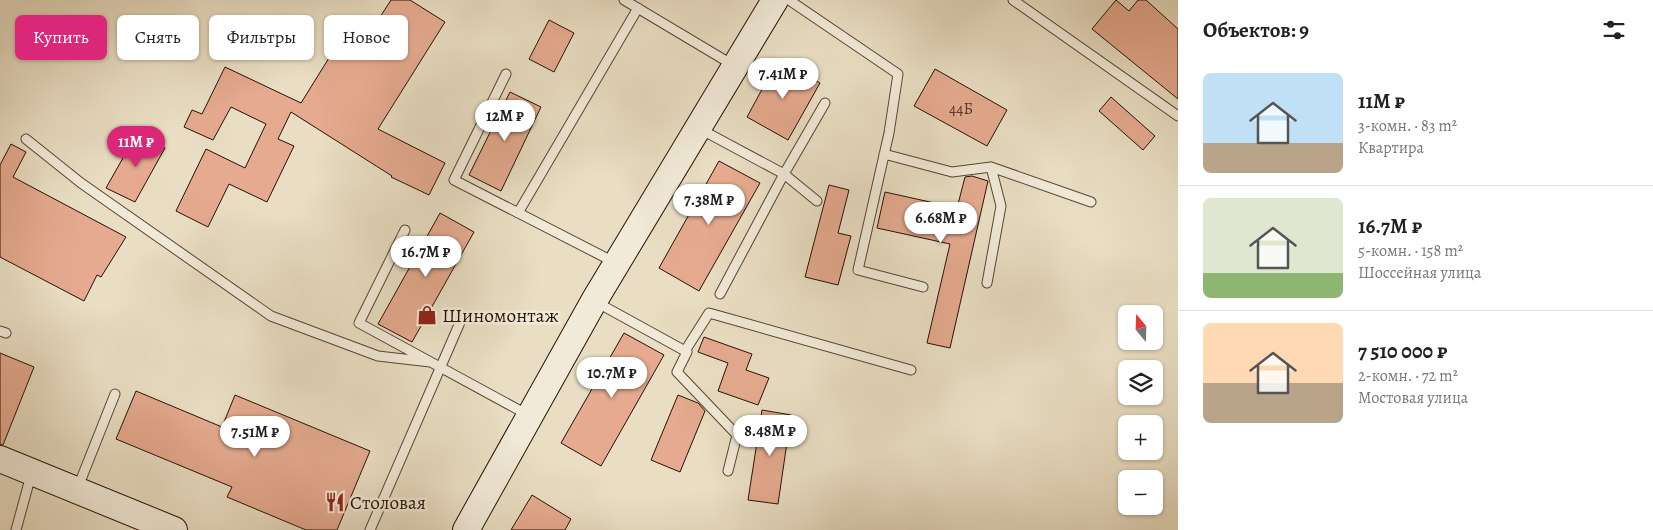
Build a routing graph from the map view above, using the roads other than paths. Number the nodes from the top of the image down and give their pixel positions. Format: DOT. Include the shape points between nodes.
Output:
graph roads {
  1 [pos="624,0"];
  2 [pos="775,0"];
  3 [pos="789,0"];
  4 [pos="1013,0"];
  5 [pos="638,8"];
  6 [pos="735,66"];
  7 [pos="506,74"];
  8 [pos="825,103"];
  9 [pos="1178,116"];
  10 [pos="698,127"];
  11 [pos="26,139"];
  12 [pos="884,154"];
  13 [pos="991,166"];
  14 [pos="784,174"];
  15 [pos="816,201"];
  16 [pos="1091,202"];
  17 [pos="518,213"];
  18 [pos="405,230"];
  19 [pos="616,263"];
  20 [pos="987,283"];
  21 [pos="923,287"];
  22 [pos="720,294"];
  23 [pos="594,301"];
  24 [pos="461,320"];
  25 [pos="685,351"];
  26 [pos="430,362"];
  27 [pos="440,366"];
  28 [pos="911,370"];
  29 [pos="115,394"];
  30 [pos="528,415"];
  31 [pos="0,459"];
  32 [pos="728,471"];
  33 [pos="31,472"];
  34 [pos="77,490"];
  35 [pos="16,530"];
  36 [pos="174,530"];
  37 [pos="370,530"];
  38 [pos="466,530"];
  1 -- 5 [label="lane"];
  2 -- 6 [label="main road"];
  3 -- 12 [label="lane" via="898,74"];
  4 -- 9 [label="lane"];
  5 -- 6 [label="lane"];
  5 -- 17 [label="lane"];
  6 -- 10 [label="main road"];
  7 -- 17 [label="lane" via="454,180"];
  8 -- 14 [label="lane"];
  10 -- 14 [label="lane"];
  10 -- 19 [label="main road"];
  11 -- 26 [label="lane" via="81,183 271,316 378,356"];
  12 -- 13 [label="lane" via="952,172"];
  12 -- 21 [label="lane" via="858,270"];
  13 -- 16 [label="lane"];
  13 -- 20 [label="lane" via="1001,206"];
  14 -- 15 [label="lane"];
  14 -- 22 [label="lane"];
  17 -- 19 [label="lane"];
  18 -- 26 [label="lane" via="359,323"];
  19 -- 23 [label="main road"];
  23 -- 25 [label="lane"];
  23 -- 30 [label="main road"];
  24 -- 27 [label="lane"];
  25 -- 28 [label="lane" via="709,313"];
  25 -- 32 [label="lane" via="677,372 737,435"];
  26 -- 27 [label="lane"];
  27 -- 30 [label="lane"];
  27 -- 37 [label="lane"];
  29 -- 34 [label="lane"];
  30 -- 38 [label="main road"];
  31 -- 33 [label="main road"];
  33 -- 34 [label="main road"];
  33 -- 35 [label="lane"];
  34 -- 36 [label="main road"];
}
